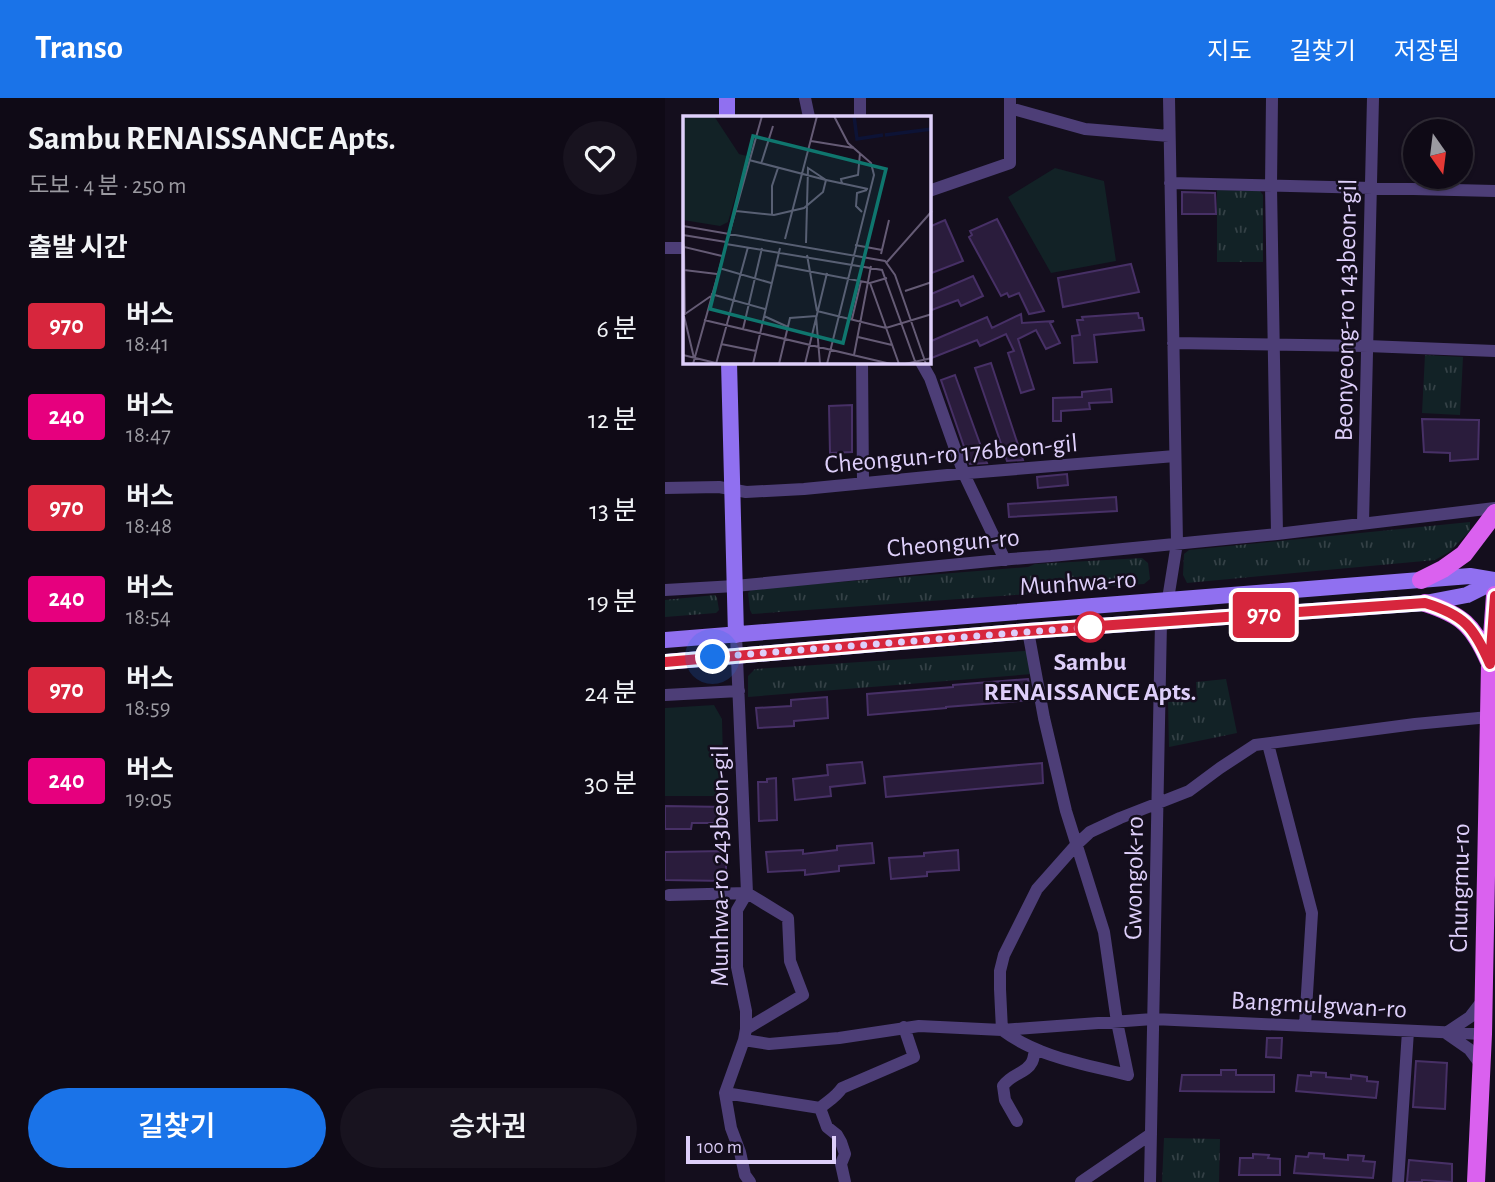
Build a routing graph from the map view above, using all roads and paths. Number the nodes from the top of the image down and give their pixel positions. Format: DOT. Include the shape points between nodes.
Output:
graph roads {
  1 [pos="727,98"];
  2 [pos="805,98"];
  3 [pos="860,98"];
  4 [pos="1169,98"];
  5 [pos="1272,98"];
  6 [pos="1373,98"];
  7 [pos="1010,103"];
  8 [pos="727,116"];
  9 [pos="809,116"];
  10 [pos="860,116"];
  11 [pos="1169,136"];
  12 [pos="1170,183"];
  13 [pos="1271,186"];
  14 [pos="1370,188"];
  15 [pos="931,190"];
  16 [pos="1495,191"];
  17 [pos="665,248"];
  18 [pos="683,248"];
  19 [pos="1173,343"];
  20 [pos="1275,345"];
  21 [pos="1367,346"];
  22 [pos="1495,351"];
  23 [pos="729,364"];
  24 [pos="862,364"];
  25 [pos="922,364"];
  26 [pos="1175,456"];
  27 [pos="964,474"];
  28 [pos="863,483"];
  29 [pos="665,488"];
  30 [pos="732,489"];
  31 [pos="1495,510"];
  32 [pos="1363,523"];
  33 [pos="1277,534"];
  34 [pos="1177,543"];
  35 [pos="1005,560"];
  36 [pos="1421,580"];
  37 [pos="1495,581"];
  38 [pos="734,586"];
  39 [pos="665,590"];
  40 [pos="1495,595"];
  41 [pos="1168,599"];
  42 [pos="1425,603"];
  43 [pos="1161,622"];
  44 [pos="1028,631"];
  45 [pos="736,635"];
  46 [pos="665,640"];
  47 [pos="737,655"];
  48 [pos="1493,657"];
  49 [pos="665,662"];
  50 [pos="739,691"];
  51 [pos="665,695"];
  52 [pos="1489,717"];
  53 [pos="1268,744"];
  54 [pos="1157,804"];
  55 [pos="1076,845"];
  56 [pos="747,893"];
  57 [pos="669,895"];
  58 [pos="1483,1000"];
  59 [pos="1153,1019"];
  60 [pos="1118,1022"];
  61 [pos="1305,1026"];
  62 [pos="904,1027"];
  63 [pos="1002,1030"];
  64 [pos="1408,1031"];
  65 [pos="1446,1032"];
  66 [pos="1483,1034"];
  67 [pos="745,1035"];
  68 [pos="1035,1050"];
  69 [pos="1481,1065"];
  70 [pos="725,1093"];
  71 [pos="820,1108"];
  72 [pos="1017,1121"];
  73 [pos="1151,1134"];
  74 [pos="750,1182"];
  75 [pos="845,1182"];
  76 [pos="1081,1182"];
  77 [pos="1150,1182"];
  78 [pos="1398,1182"];
  79 [pos="1476,1182"];
  1 -- 8 [label="main road"];
  2 -- 9 [label="street"];
  3 -- 10 [label="street"];
  4 -- 11 [label="street"];
  5 -- 13 [label="street"];
  6 -- 14 [label="street, Beonyeong-ro 143beon-gil"];
  7 -- 11 [label="street" via="1086,129"];
  7 -- 15 [label="street" via="1010,163"];
  11 -- 12 [label="street"];
  12 -- 13 [label="street"];
  12 -- 19 [label="street"];
  13 -- 14 [label="street"];
  13 -- 20 [label="street"];
  14 -- 16 [label="street"];
  14 -- 21 [label="street, Beonyeong-ro 143beon-gil"];
  17 -- 18 [label="street"];
  19 -- 20 [label="street"];
  19 -- 26 [label="street"];
  20 -- 21 [label="street"];
  20 -- 33 [label="street"];
  21 -- 22 [label="street"];
  21 -- 32 [label="street, Beonyeong-ro 143beon-gil"];
  23 -- 30 [label="main road"];
  24 -- 28 [label="street"];
  25 -- 27 [label="street"];
  26 -- 27 [label="street, Cheongun-ro 176beon-gil"];
  26 -- 34 [label="street"];
  27 -- 28 [label="street, Cheongun-ro 176beon-gil"];
  27 -- 35 [label="street"];
  28 -- 30 [label="street, Cheongun-ro 176beon-gil" via="746,492"];
  29 -- 30 [label="street, Cheongun-ro 176beon-gil"];
  30 -- 38 [label="main road"];
  31 -- 32 [label="street"];
  31 -- 36 [label="main road" via="1464,554"];
  32 -- 33 [label="street"];
  33 -- 34 [label="street"];
  34 -- 35 [label="street, Cheongun-ro"];
  34 -- 41 [label="street"];
  35 -- 38 [label="street, Cheongun-ro"];
  36 -- 37 [label="main road, Munhwa-ro" via="1470,576"];
  36 -- 41 [label="main road, Munhwa-ro"];
  37 -- 42 [label="main road, Munhwa-ro" via="1467,594"];
  38 -- 39 [label="street, Cheongun-ro"];
  38 -- 45 [label="main road"];
  40 -- 48 [label="main road, Chungmu-ro"];
  41 -- 45 [label="main road, Munhwa-ro"];
  42 -- 43 [label="main road, Munhwa-ro"];
  42 -- 48 [label="main road" via="1460,618"];
  43 -- 44 [label="main road, Munhwa-ro"];
  43 -- 54 [label="street, Gwongok-ro"];
  44 -- 47 [label="main road, Munhwa-ro"];
  44 -- 55 [label="street, Munhwa-ro"];
  45 -- 46 [label="main road, Munhwa-ro"];
  45 -- 47 [label="street, Munhwa-ro 243beon-gil"];
  47 -- 49 [label="main road, Munhwa-ro"];
  47 -- 50 [label="street, Munhwa-ro 243beon-gil"];
  48 -- 52 [label="main road, Chungmu-ro"];
  50 -- 51 [label="street"];
  50 -- 56 [label="street, Munhwa-ro 243beon-gil"];
  52 -- 53 [label="street"];
  52 -- 58 [label="main road, Chungmu-ro"];
  53 -- 54 [label="street" via="1255,746 1188,791"];
  53 -- 61 [label="street" via="1312,913"];
  54 -- 55 [label="street" via="1090,832"];
  54 -- 59 [label="street, Gwongok-ro"];
  55 -- 60 [label="street, Munhwa-ro" via="1104,932"];
  55 -- 63 [label="street" via="1037,889 1004,955 1000,971"];
  56 -- 57 [label="street"];
  56 -- 67 [label="street, Munhwa-ro 243beon-gil" via="737,910 737,967"];
  56 -- 67 [label="street" via="788,918 790,961 803,995"];
  58 -- 65 [label="street" via="1470,1017"];
  58 -- 66 [label="main road, Chungmu-ro"];
  59 -- 60 [label="street, Bangmulgwan-ro"];
  59 -- 61 [label="street, Bangmulgwan-ro"];
  59 -- 73 [label="street, Gwongok-ro"];
  60 -- 63 [label="street, Bangmulgwan-ro"];
  60 -- 68 [label="street, Munhwa-ro" via="1128,1075"];
  61 -- 64 [label="street, Bangmulgwan-ro"];
  62 -- 63 [label="street, Bangmulgwan-ro"];
  62 -- 67 [label="street, Bangmulgwan-ro" via="781,1043 756,1043"];
  62 -- 71 [label="street" via="914,1057 842,1088"];
  63 -- 68 [label="street"];
  64 -- 65 [label="street, Bangmulgwan-ro"];
  64 -- 78 [label="street"];
  65 -- 66 [label="street, Bangmulgwan-ro"];
  65 -- 69 [label="street"];
  66 -- 69 [label="main road, Chungmu-ro"];
  67 -- 70 [label="street, Munhwa-ro 243beon-gil"];
  68 -- 72 [label="street" via="1031,1064 1003,1086"];
  69 -- 79 [label="main road, Chungmu-ro"];
  70 -- 71 [label="street"];
  70 -- 74 [label="street, Munhwa-ro 243beon-gil" via="730,1128"];
  71 -- 75 [label="street" via="827,1127 841,1142"];
  73 -- 76 [label="street"];
  73 -- 77 [label="street, Gwongok-ro"];
}
